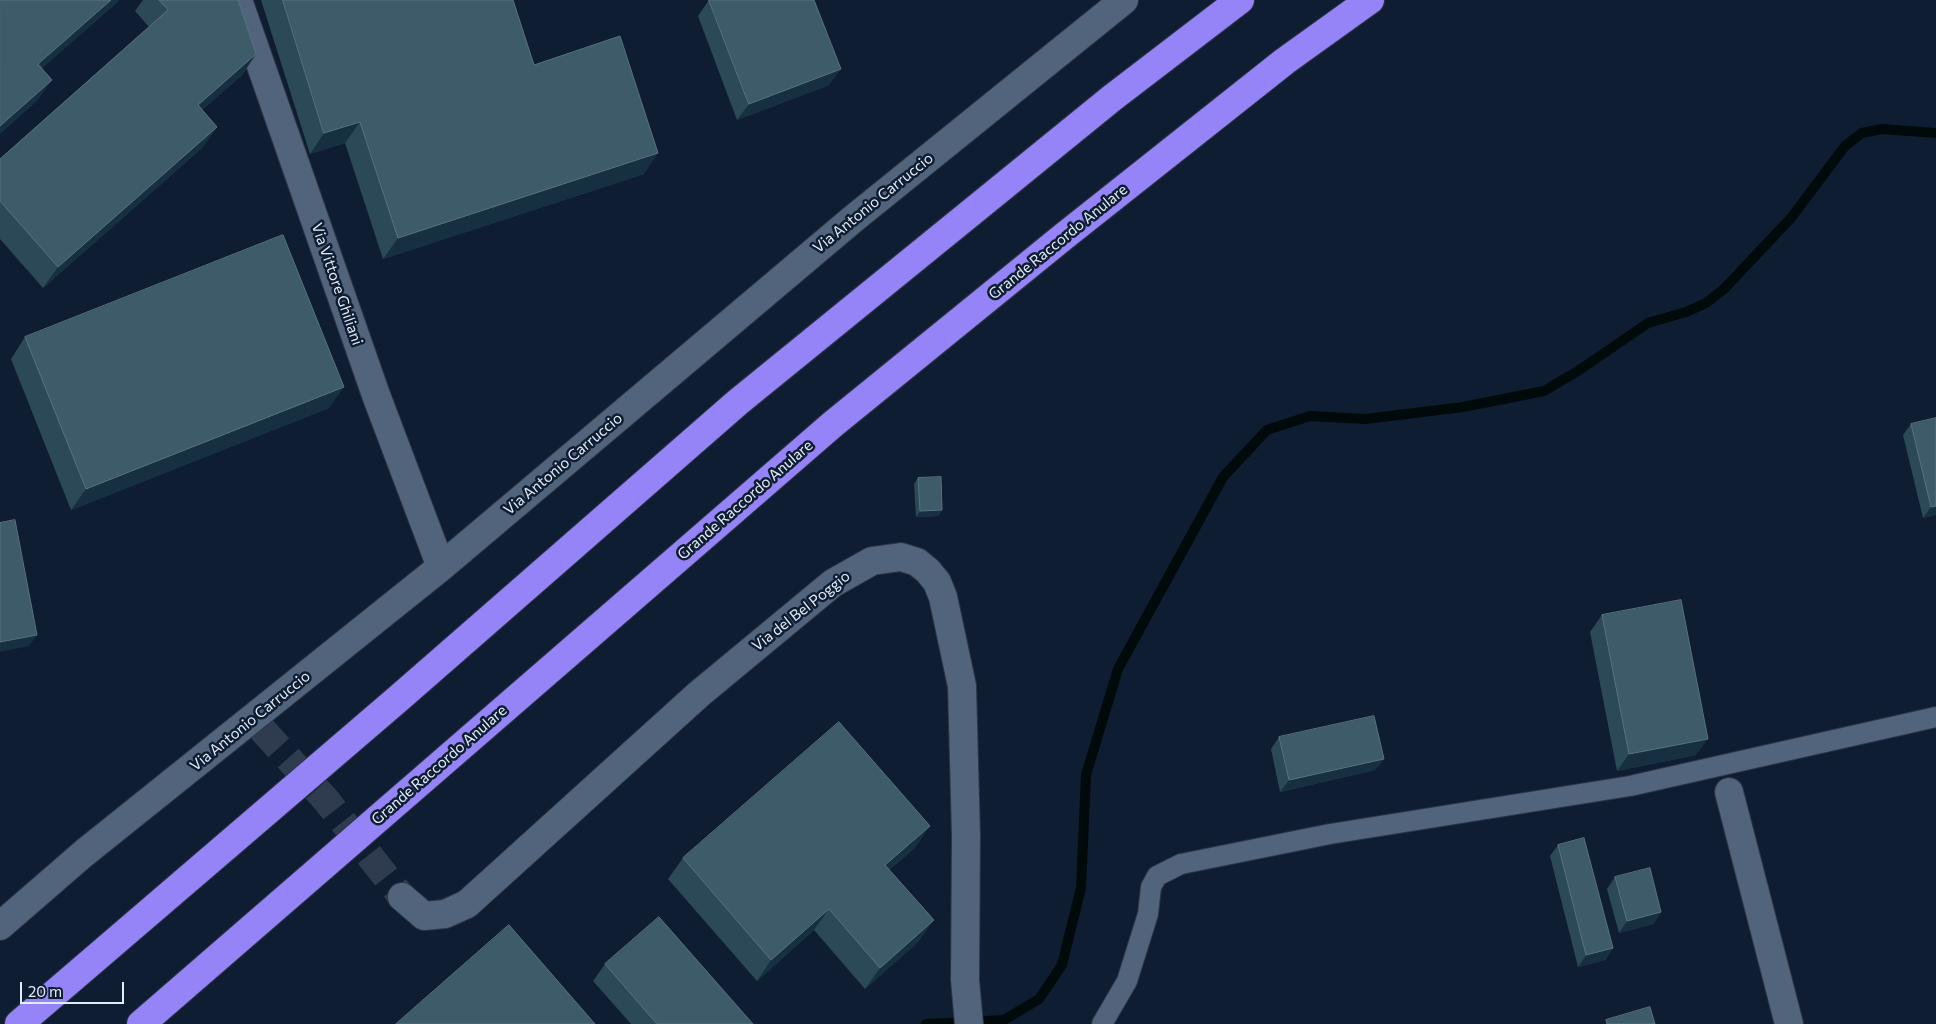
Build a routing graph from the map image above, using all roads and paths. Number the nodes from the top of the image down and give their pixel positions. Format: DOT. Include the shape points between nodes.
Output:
graph roads {
  1 [pos="238,0"];
  2 [pos="1124,0"];
  3 [pos="1240,0"];
  4 [pos="1370,0"];
  5 [pos="441,567"];
  6 [pos="1936,717"];
  7 [pos="1729,792"];
  8 [pos="402,897"];
  9 [pos="0,926"];
  10 [pos="19,1024"];
  11 [pos="141,1024"];
  12 [pos="969,1024"];
  13 [pos="1102,1024"];
  14 [pos="1789,1024"];
  1 -- 5 [label="street, Via Vittore Ghiliani" via="376,395"];
  2 -- 5 [label="street, Via Antonio Carruccio" via="853,219"];
  3 -- 10 [label="highway" via="1112,98 738,402"];
  4 -- 11 [label="highway, Grande Raccordo Anulare" via="1285,61 833,424"];
  5 -- 9 [label="street, Via Antonio Carruccio" via="256,723 83,854"];
  6 -- 13 [label="lane" via="1630,786 1330,834 1181,864 1157,876 1151,887 1148,914 1127,981"];
  7 -- 14 [label="street"];
  8 -- 12 [label="street, Via del Bel Poggio" via="424,916 445,914 467,904 698,694 833,582 872,561 901,556 917,562 937,582 945,604 962,686 965,980"];
}
